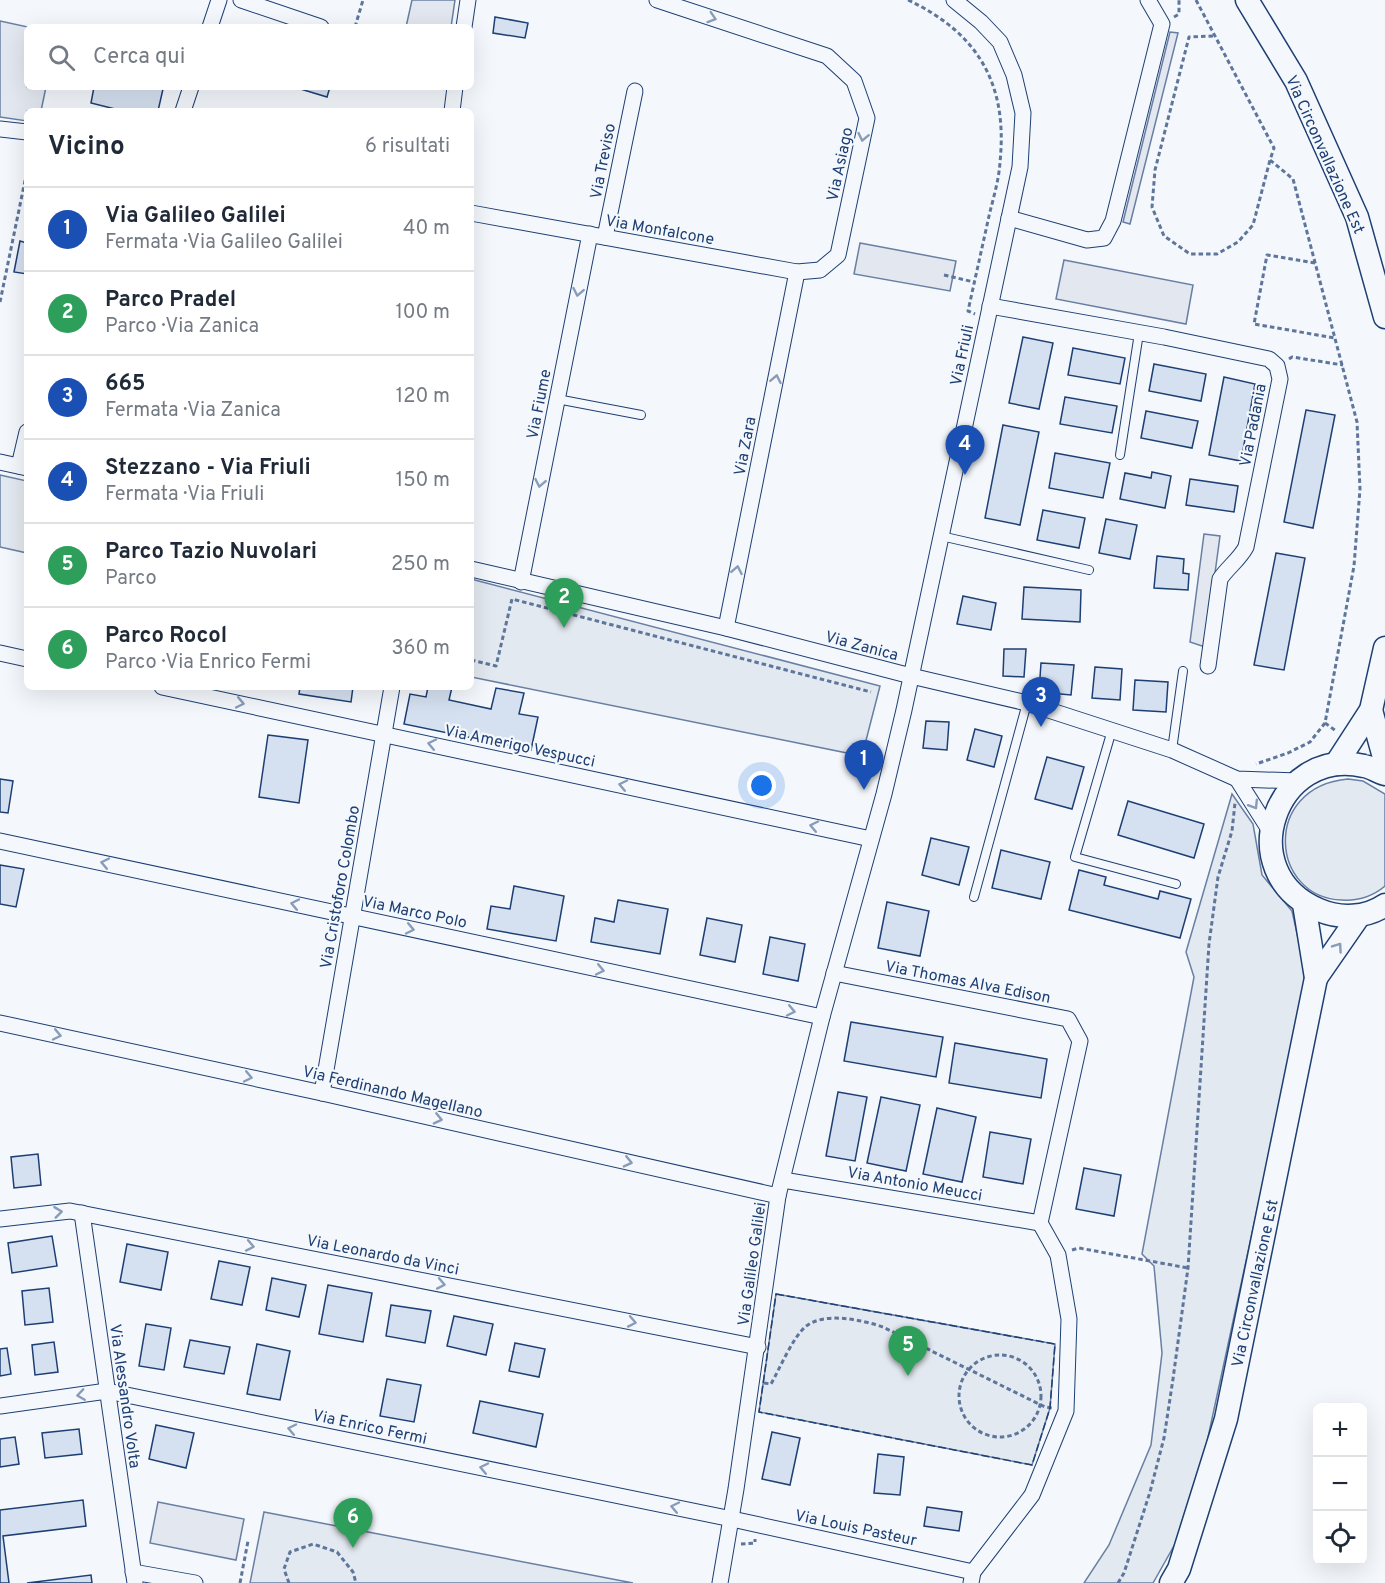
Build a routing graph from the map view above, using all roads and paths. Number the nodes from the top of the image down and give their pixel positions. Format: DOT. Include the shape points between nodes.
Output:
graph roads {
  1 [pos="219,0"];
  2 [pos="241,0"];
  3 [pos="363,0"];
  4 [pos="468,0"];
  5 [pos="657,0"];
  6 [pos="908,0"];
  7 [pos="954,0"];
  8 [pos="1148,0"];
  9 [pos="1196,0"];
  10 [pos="1247,0"];
  11 [pos="211,24"];
  12 [pos="312,24"];
  13 [pos="356,24"];
  14 [pos="464,24"];
  15 [pos="1214,36"];
  16 [pos="190,90"];
  17 [pos="456,90"];
  18 [pos="635,91"];
  19 [pos="184,108"];
  20 [pos="452,108"];
  21 [pos="0,129"];
  22 [pos="24,132"];
  23 [pos="1270,160"];
  24 [pos="24,186"];
  25 [pos="474,214"];
  26 [pos="1009,218"];
  27 [pos="598,236"];
  28 [pos="838,255"];
  29 [pos="1315,264"];
  30 [pos="797,272"];
  31 [pos="944,275"];
  32 [pos="974,282"];
  33 [pos="0,302"];
  34 [pos="988,313"];
  35 [pos="1385,317"];
  36 [pos="1139,333"];
  37 [pos="1335,338"];
  38 [pos="1343,365"];
  39 [pos="1277,366"];
  40 [pos="557,399"];
  41 [pos="641,415"];
  42 [pos="1120,455"];
  43 [pos="0,462"];
  44 [pos="23,467"];
  45 [pos="940,536"];
  46 [pos="474,570"];
  47 [pos="1089,570"];
  48 [pos="521,582"];
  49 [pos="726,628"];
  50 [pos="1385,648"];
  51 [pos="0,653"];
  52 [pos="24,658"];
  53 [pos="474,661"];
  54 [pos="1208,666"];
  55 [pos="1183,671"];
  56 [pos="911,676"];
  57 [pos="176,690"];
  58 [pos="391,690"];
  59 [pos="871,692"];
  60 [pos="1027,703"];
  61 [pos="1371,710"];
  62 [pos="1112,730"];
  63 [pos="384,734"];
  64 [pos="1172,750"];
  65 [pos="1385,761"];
  66 [pos="1336,764"];
  67 [pos="1385,774"];
  68 [pos="1237,779"];
  69 [pos="1298,781"];
  70 [pos="1270,831"];
  71 [pos="871,839"];
  72 [pos="0,841"];
  73 [pos="1176,884"];
  74 [pos="974,897"];
  75 [pos="1304,904"];
  76 [pos="1385,905"];
  77 [pos="1359,915"];
  78 [pos="352,916"];
  79 [pos="834,972"];
  80 [pos="1316,978"];
  81 [pos="822,1017"];
  82 [pos="0,1023"];
  83 [pos="322,1093"];
  84 [pos="783,1180"];
  85 [pos="778,1196"];
  86 [pos="82,1213"];
  87 [pos="0,1219"];
  88 [pos="1040,1223"];
  89 [pos="1058,1255"];
  90 [pos="1188,1268"];
  91 [pos="758,1347"];
  92 [pos="968,1369"];
  93 [pos="760,1383"];
  94 [pos="107,1391"];
  95 [pos="1041,1404"];
  96 [pos="0,1406"];
  97 [pos="1066,1411"];
  98 [pos="732,1519"];
  99 [pos="757,1524"];
  100 [pos="248,1541"];
  101 [pos="738,1551"];
  102 [pos="134,1577"];
  103 [pos="972,1577"];
  104 [pos="195,1583"];
  105 [pos="240,1583"];
  106 [pos="288,1583"];
  107 [pos="356,1583"];
  108 [pos="720,1583"];
  109 [pos="1118,1583"];
  110 [pos="1171,1583"];
  1 -- 11 [label="street"];
  2 -- 12 [label="street"];
  3 -- 13 [label="path"];
  4 -- 14 [label="street"];
  5 -- 28 [label="street, Via Asiago, one-way" via="827,56 854,81 867,118"];
  6 -- 32 [label="path" via="939,17 964,38 984,63 996,93 1002,128 1000,165"];
  7 -- 26 [label="street, Via Friuli" via="1000,42 1014,75 1023,113 1020,167"];
  8 -- 26 [label="street" via="1162,24 1113,221 1104,238 1087,240"];
  9 -- 15 [label="path"];
  10 -- 35 [label="main road, Via Circonvallazione Est" via="1296,81 1357,217"];
  15 -- 23 [label="path" via="1274,148"];
  15 -- 23 [label="path" via="1189,37 1155,170 1152,207 1164,236 1190,254 1216,254 1238,242 1253,225"];
  16 -- 19 [label="street"];
  17 -- 20 [label="street"];
  18 -- 27 [label="street, Via Treviso"];
  21 -- 22 [label="street"];
  23 -- 29 [label="path" via="1293,179"];
  24 -- 33 [label="path"];
  25 -- 27 [label="street, Via Monfalcone"];
  26 -- 34 [label="street, Via Friuli"];
  27 -- 30 [label="street, Via Monfalcone"];
  27 -- 40 [label="street, Via Fiume, one-way"];
  28 -- 30 [label="street, Via Monfalcone" via="820,270"];
  29 -- 37 [label="path"];
  29 -- 37 [label="path" via="1267,255 1254,324"];
  49 -- 30 [label="street, Via Zara, one-way"];
  31 -- 32 [label="path"];
  32 -- 34 [label="path" via="968,311"];
  34 -- 36 [label="street, Via Padania"];
  34 -- 45 [label="street, Via Friuli"];
  36 -- 39 [label="street, Via Padania" via="1269,359"];
  36 -- 42 [label="lane"];
  37 -- 38 [label="path"];
  38 -- 39 [label="path" via="1292,357"];
  38 -- 68 [label="path" via="1357,422 1360,489 1354,566 1325,723 1310,742 1249,766"];
  39 -- 54 [label="street, Via Padania" via="1280,379 1246,547 1220,579"];
  40 -- 41 [label="lane"];
  40 -- 48 [label="street, Via Fiume, one-way"];
  43 -- 44 [label="street"];
  45 -- 47 [label="lane"];
  45 -- 56 [label="street, Via Friuli"];
  46 -- 48 [label="street, Via Zanica"];
  48 -- 49 [label="street, Via Zanica"];
  49 -- 56 [label="street, Via Zanica"];
  50 -- 61 [label="main road"];
  51 -- 52 [label="street"];
  53 -- 59 [label="path" via="496,666 512,599"];
  55 -- 64 [label="lane"];
  56 -- 60 [label="street, Via Zanica"];
  56 -- 71 [label="street, Via Galileo Galilei"];
  57 -- 63 [label="street, Via Amerigo Vespucci, one-way"];
  58 -- 63 [label="street, Via Cristoforo Colombo"];
  60 -- 62 [label="street, Via Zanica"];
  60 -- 74 [label="lane"];
  61 -- 65 [label="main road"];
  61 -- 66 [label="main road"];
  62 -- 64 [label="street, Via Zanica"];
  62 -- 73 [label="lane" via="1075,857"];
  71 -- 63 [label="street, Via Amerigo Vespucci, one-way"];
  63 -- 78 [label="street, Via Cristoforo Colombo"];
  64 -- 68 [label="street, Via Zanica"];
  66 -- 67 [label="main road" via="1364,765"];
  66 -- 69 [label="main road"];
  68 -- 69 [label="street, Via Zanica"];
  68 -- 70 [label="street, one-way"];
  68 -- 90 [label="path" via="1232,831 1218,877 1209,944"];
  69 -- 70 [label="main road" via="1279,803"];
  70 -- 75 [label="main road" via="1277,872 1288,890"];
  71 -- 79 [label="street, Via Galileo Galilei"];
  78 -- 72 [label="street, Via Marco Polo, one-way"];
  75 -- 77 [label="main road" via="1331,915"];
  75 -- 80 [label="main road, Via Circonvallazione Est"];
  76 -- 77 [label="main road"];
  80 -- 77 [label="main road, Via Circonvallazione Est, one-way"];
  78 -- 81 [label="street, Via Marco Polo, one-way"];
  78 -- 83 [label="street, Via Cristoforo Colombo"];
  79 -- 81 [label="street, Via Galileo Galilei"];
  79 -- 88 [label="street, Via Thomas Alva Edison" via="1068,1019 1080,1041"];
  80 -- 110 [label="main road, Via Circonvallazione Est" via="1226,1419 1179,1569"];
  81 -- 84 [label="street, Via Galileo Galilei"];
  82 -- 83 [label="street, Via Ferdinando Magellano, one-way"];
  83 -- 85 [label="street, Via Ferdinando Magellano, one-way"];
  84 -- 85 [label="street, Via Galileo Galilei"];
  84 -- 88 [label="street, Via Antonio Meucci"];
  85 -- 91 [label="street, Via Galileo Galilei"];
  87 -- 86 [label="street, Via Leonardo da Vinci, one-way"];
  86 -- 91 [label="street, Via Leonardo da Vinci, one-way"];
  86 -- 94 [label="street, Via Alessandro Volta"];
  88 -- 89 [label="street"];
  89 -- 90 [label="path" via="1079,1248"];
  89 -- 97 [label="street" via="1069,1319"];
  90 -- 109 [label="path" via="1164,1438"];
  91 -- 98 [label="street, Via Galileo Galilei"];
  92 -- 93 [label="path" via="883,1327 860,1319 840,1318 806,1327 771,1384"];
  92 -- 95 [label="path"];
  92 -- 95 [label="path" via="996,1354 1025,1362 1036,1374"];
  92 -- 95 [label="path" via="960,1383 959,1400 964,1416 990,1436 1006,1437 1022,1431"];
  94 -- 96 [label="street, Via Enrico Fermi, one-way"];
  98 -- 94 [label="street, Via Enrico Fermi, one-way"];
  94 -- 102 [label="street, Via Alessandro Volta"];
  95 -- 97 [label="path"];
  97 -- 103 [label="street" via="1032,1495"];
  98 -- 99 [label="street, Via Louis Pasteur"];
  98 -- 108 [label="street, Via Galileo Galilei"];
  99 -- 101 [label="path" via="755,1543 741,1543"];
  99 -- 103 [label="street, Via Louis Pasteur"];
  100 -- 105 [label="path"];
  102 -- 104 [label="street"];
  106 -- 107 [label="path" via="284,1569 290,1552 313,1544 337,1552 353,1572"];
}
